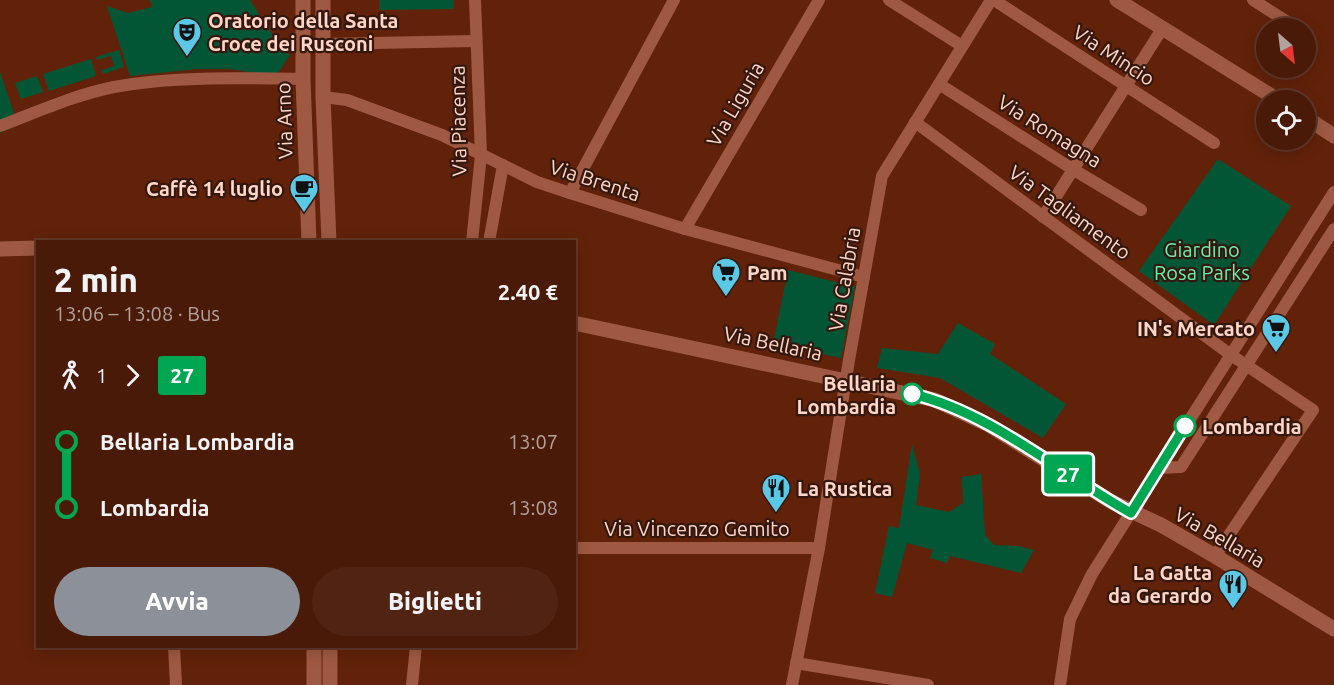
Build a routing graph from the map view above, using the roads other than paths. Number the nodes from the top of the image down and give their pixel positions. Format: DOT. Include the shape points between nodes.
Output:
graph roads {
  1 [pos="303,0"];
  2 [pos="323,0"];
  3 [pos="475,0"];
  4 [pos="674,0"];
  5 [pos="819,0"];
  6 [pos="889,0"];
  7 [pos="992,0"];
  8 [pos="1117,0"];
  9 [pos="1253,0"];
  10 [pos="1281,18"];
  11 [pos="1162,29"];
  12 [pos="476,40"];
  13 [pos="323,44"];
  14 [pos="962,46"];
  15 [pos="303,79"];
  16 [pos="939,84"];
  17 [pos="1126,86"];
  18 [pos="1262,90"];
  19 [pos="323,97"];
  20 [pos="915,122"];
  21 [pos="1316,124"];
  22 [pos="0,126"];
  23 [pos="1334,136"];
  24 [pos="1214,143"];
  25 [pos="481,155"];
  26 [pos="503,165"];
  27 [pos="1074,170"];
  28 [pos="1334,192"];
  29 [pos="570,193"];
  30 [pos="1141,210"];
  31 [pos="1043,217"];
  32 [pos="685,229"];
  33 [pos="1334,229"];
  34 [pos="309,240"];
  35 [pos="329,240"];
  36 [pos="472,240"];
  37 [pos="489,240"];
  38 [pos="36,248"];
  39 [pos="0,249"];
  40 [pos="864,277"];
  41 [pos="576,323"];
  42 [pos="1231,355"];
  43 [pos="1245,365"];
  44 [pos="846,380"];
  45 [pos="1158,468"];
  46 [pos="1131,513"];
  47 [pos="576,548"];
  48 [pos="819,548"];
  49 [pos="1215,556"];
  50 [pos="1334,629"];
  51 [pos="174,648"];
  52 [pos="314,648"];
  53 [pos="330,648"];
  54 [pos="416,648"];
  55 [pos="796,663"];
  56 [pos="176,685"];
  57 [pos="314,685"];
  58 [pos="330,685"];
  59 [pos="412,685"];
  60 [pos="792,685"];
  61 [pos="928,685"];
  62 [pos="1060,685"];
  1 -- 15 [label="street, Via Arno"];
  2 -- 13 [label="street, Via Arno"];
  3 -- 12 [label="street, Via Piacenza"];
  4 -- 29 [label="street"];
  5 -- 32 [label="street, Via Liguria"];
  6 -- 14 [label="street"];
  7 -- 14 [label="street, Via Calabria"];
  7 -- 17 [label="street, Via Mincio"];
  8 -- 11 [label="street"];
  9 -- 10 [label="street"];
  11 -- 17 [label="street"];
  11 -- 18 [label="street"];
  12 -- 13 [label="street"];
  12 -- 25 [label="street, Via Piacenza"];
  13 -- 19 [label="street, Via Arno"];
  14 -- 16 [label="street, Via Calabria"];
  15 -- 22 [label="street" via="216,79 113,87"];
  15 -- 34 [label="street, Via Arno"];
  16 -- 20 [label="street, Via Calabria"];
  16 -- 27 [label="street, Via Romagna"];
  17 -- 24 [label="street, Via Mincio"];
  17 -- 27 [label="street"];
  19 -- 25 [label="street, Via Brenta" via="373,109 442,135"];
  19 -- 35 [label="street, Via Arno"];
  20 -- 31 [label="street, Via Tagliamento"];
  20 -- 40 [label="street, Via Calabria" via="882,176"];
  21 -- 23 [label="street"];
  25 -- 26 [label="street, Via Brenta"];
  25 -- 36 [label="street, Via Piacenza"];
  26 -- 29 [label="street, Via Brenta"];
  26 -- 37 [label="street"];
  27 -- 30 [label="street, Via Romagna"];
  27 -- 31 [label="street"];
  28 -- 42 [label="street"];
  29 -- 32 [label="street, Via Brenta"];
  31 -- 42 [label="street, Via Tagliamento"];
  32 -- 40 [label="street, Via Brenta"];
  33 -- 43 [label="street"];
  38 -- 39 [label="street"];
  40 -- 44 [label="street, Via Calabria"];
  41 -- 44 [label="street, Via Bellaria"];
  42 -- 43 [label="street, Via Tagliamento"];
  42 -- 45 [label="street"];
  43 -- 45 [label="street" via="1181,467"];
  43 -- 49 [label="street, Via Tagliamento" via="1313,410"];
  44 -- 46 [label="street, Via Bellaria" via="935,400 959,410"];
  44 -- 48 [label="street, Via Calabria"];
  45 -- 46 [label="street"];
  46 -- 49 [label="street, Via Bellaria"];
  46 -- 62 [label="street" via="1092,574 1070,619"];
  47 -- 48 [label="street, Via Vincenzo Gemito"];
  48 -- 55 [label="street, Via Calabria"];
  49 -- 50 [label="street, Via Bellaria"];
  51 -- 56 [label="street"];
  52 -- 57 [label="street"];
  53 -- 58 [label="street"];
  54 -- 59 [label="street"];
  55 -- 60 [label="street, Via Calabria"];
  55 -- 61 [label="street"];
}
